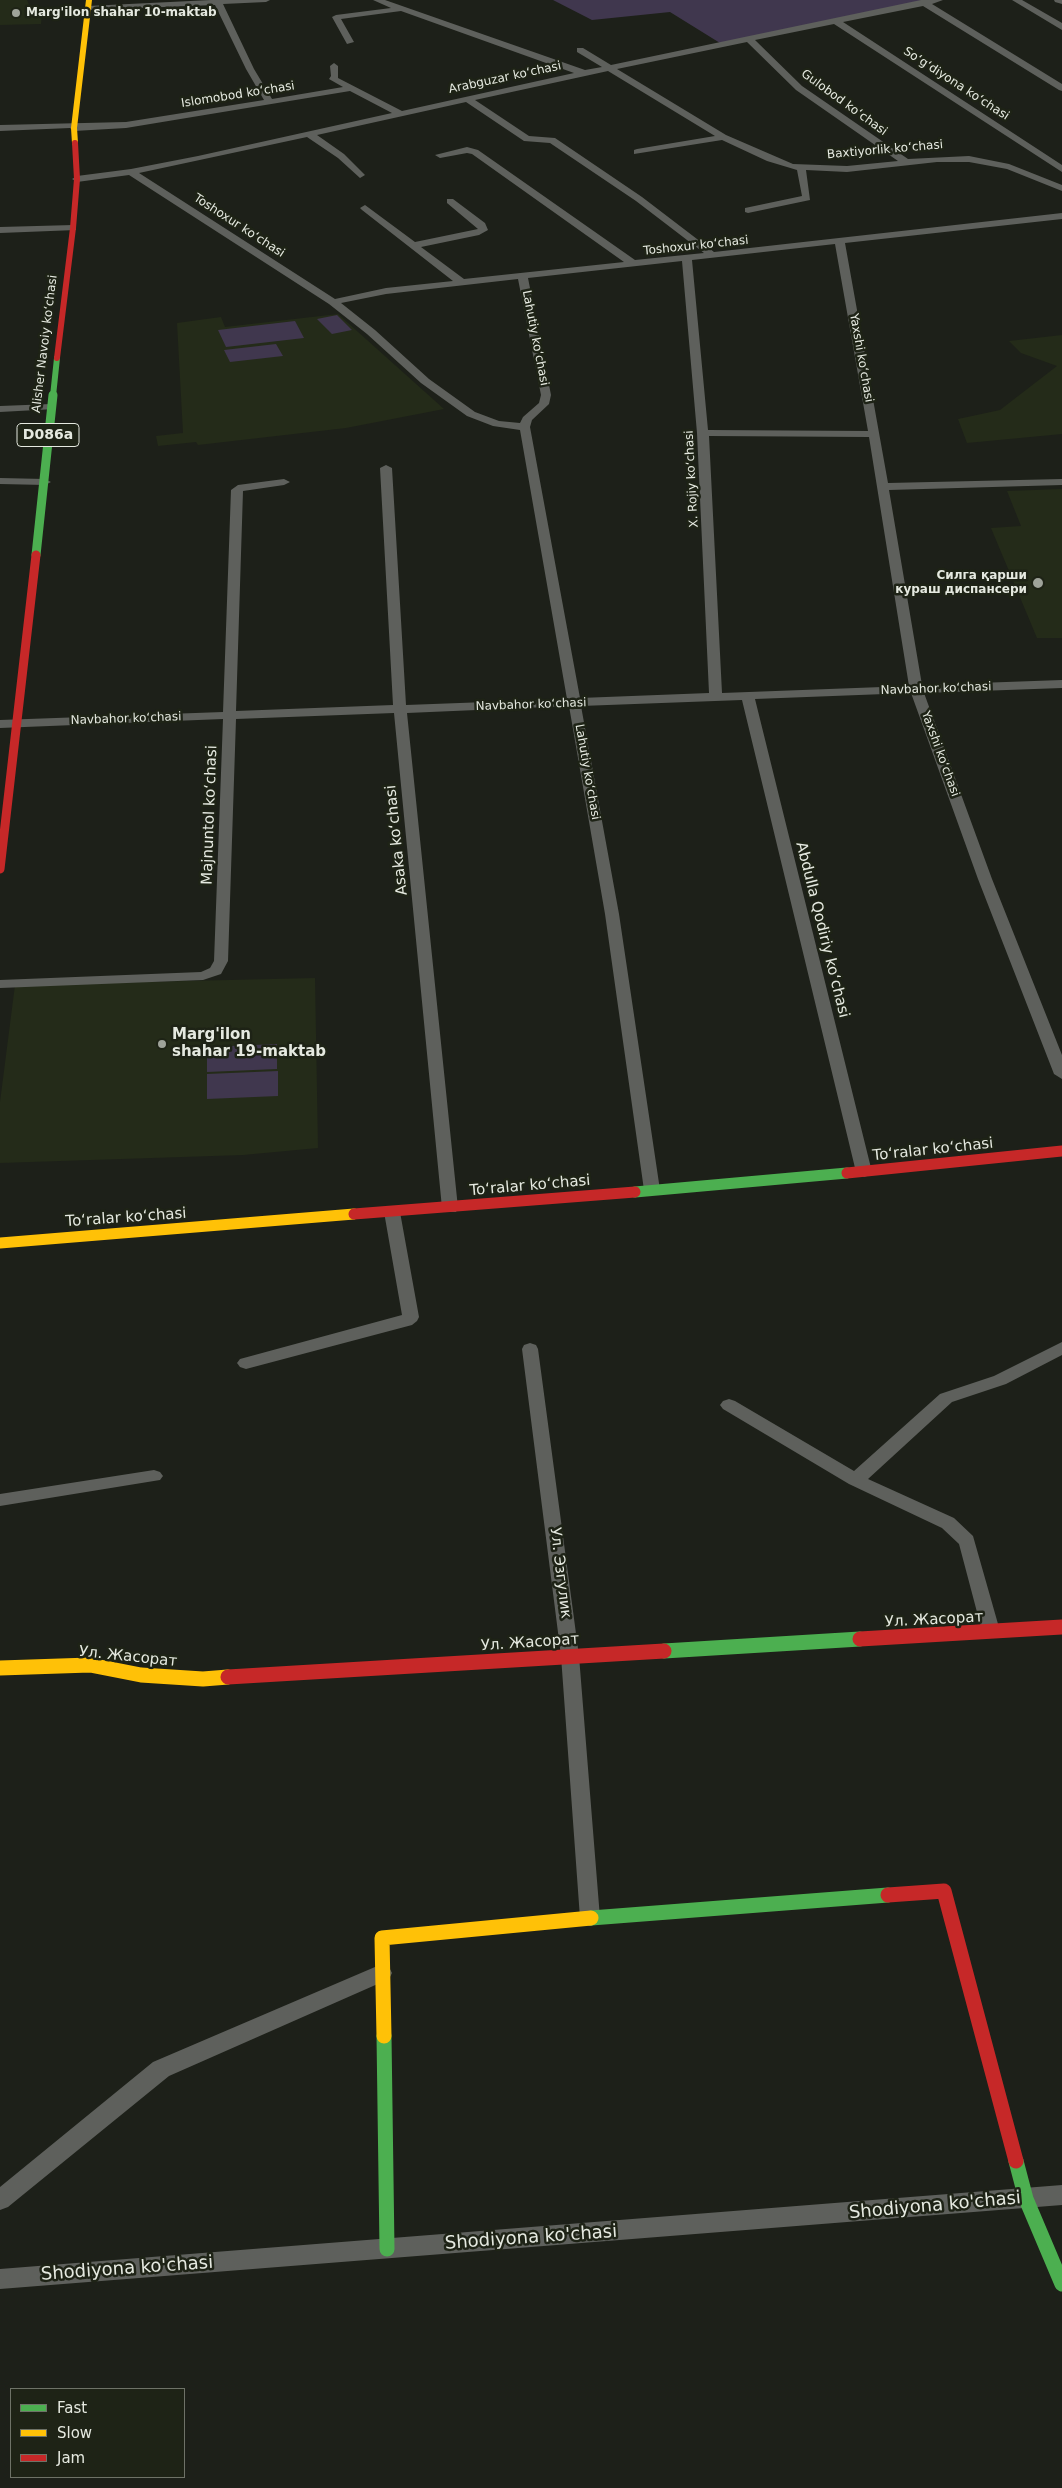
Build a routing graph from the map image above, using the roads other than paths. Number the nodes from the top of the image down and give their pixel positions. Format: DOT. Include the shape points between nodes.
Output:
graph roads {
  1 [pos="266,0"];
  2 [pos="377,0"];
  3 [pos="939,0"];
  4 [pos="1016,0"];
  5 [pos="1058,0"];
  6 [pos="923,2"];
  7 [pos="1062,2"];
  8 [pos="218,3"];
  9 [pos="89,4"];
  10 [pos="401,8"];
  11 [pos="835,21"];
  12 [pos="1062,27"];
  13 [pos="749,39"];
  14 [pos="350,42"];
  15 [pos="580,50"];
  16 [pos="334,66"];
  17 [pos="611,68"];
  18 [pos="584,73"];
  19 [pos="1062,88"];
  20 [pos="349,90"];
  21 [pos="466,99"];
  22 [pos="270,102"];
  23 [pos="401,114"];
  24 [pos="74,127"];
  25 [pos="0,128"];
  26 [pos="310,135"];
  27 [pos="723,137"];
  28 [pos="637,152"];
  29 [pos="440,155"];
  30 [pos="906,162"];
  31 [pos="801,169"];
  32 [pos="1062,169"];
  33 [pos="130,172"];
  34 [pos="360,175"];
  35 [pos="77,179"];
  36 [pos="1062,188"];
  37 [pos="450,201"];
  38 [pos="365,208"];
  39 [pos="748,210"];
  40 [pos="1062,216"];
  41 [pos="73,228"];
  42 [pos="0,230"];
  43 [pos="840,242"];
  44 [pos="414,245"];
  45 [pos="714,256"];
  46 [pos="687,259"];
  47 [pos="634,265"];
  48 [pos="522,277"];
  49 [pos="462,283"];
  50 [pos="333,302"];
  51 [pos="50,407"];
  52 [pos="0,409"];
  53 [pos="526,428"];
  54 [pos="703,433"];
  55 [pos="874,434"];
  56 [pos="386,468"];
  57 [pos="0,481"];
  58 [pos="45,482"];
  59 [pos="284,482"];
  60 [pos="1062,482"];
  61 [pos="883,486"];
  62 [pos="1062,684"];
  63 [pos="916,689"];
  64 [pos="748,696"];
  65 [pos="716,698"];
  66 [pos="575,703"];
  67 [pos="400,709"];
  68 [pos="230,715"];
  69 [pos="0,724"];
  70 [pos="18,724"];
  71 [pos="0,869"];
  72 [pos="0,984"];
  73 [pos="1062,1074"];
  74 [pos="1062,1151"];
  75 [pos="864,1172"];
  76 [pos="652,1190"];
  77 [pos="450,1208"];
  78 [pos="392,1212"];
  79 [pos="0,1242"];
  80 [pos="1062,1348"];
  81 [pos="530,1349"];
  82 [pos="246,1363"];
  83 [pos="729,1405"];
  84 [pos="154,1476"];
  85 [pos="855,1480"];
  86 [pos="0,1500"];
  87 [pos="1062,1627"];
  88 [pos="991,1632"];
  89 [pos="570,1656"];
  90 [pos="0,1668"];
  91 [pos="590,1918"];
  92 [pos="382,1973"];
  93 [pos="1062,2195"];
  94 [pos="1026,2199"];
  95 [pos="0,2200"];
  96 [pos="387,2249"];
  97 [pos="0,2278"];
  98 [pos="1062,2284"];
  1 -- 8 [label="street"];
  2 -- 10 [label="street"];
  3 -- 6 [label="street, Arabguzar koʻchasi"];
  4 -- 12 [label="street"];
  5 -- 7 [label="street"];
  6 -- 11 [label="street, Arabguzar koʻchasi"];
  6 -- 19 [label="street"];
  8 -- 9 [label="street"];
  8 -- 22 [label="street" via="250,70"];
  9 -- 24 [label="main road, Alisher Navoiy koʻchasi / D086a"];
  10 -- 14 [label="street" via="336,17"];
  10 -- 18 [label="street"];
  11 -- 13 [label="street, Arabguzar koʻchasi"];
  11 -- 32 [label="street, Soʻgʻdiyona koʻchasi"];
  13 -- 17 [label="street, Arabguzar koʻchasi"];
  13 -- 30 [label="street, Gulobod koʻchasi" via="799,88"];
  15 -- 17 [label="street, Baxtiyorlik koʻchasi"];
  16 -- 20 [label="street" via="333,79"];
  17 -- 18 [label="street, Arabguzar koʻchasi"];
  17 -- 27 [label="street, Baxtiyorlik koʻchasi"];
  18 -- 21 [label="street, Arabguzar koʻchasi"];
  20 -- 22 [label="street, Islomobod koʻchasi"];
  20 -- 23 [label="street"];
  21 -- 23 [label="street, Arabguzar koʻchasi"];
  21 -- 45 [label="street" via="527,139 552,140"];
  22 -- 24 [label="street, Islomobod koʻchasi" via="126,125"];
  23 -- 26 [label="street, Arabguzar koʻchasi"];
  24 -- 25 [label="street, Islomobod koʻchasi"];
  24 -- 35 [label="main road, Alisher Navoiy koʻchasi / D086a"];
  26 -- 33 [label="street, Arabguzar koʻchasi"];
  26 -- 34 [label="street" via="341,156"];
  27 -- 28 [label="street"];
  27 -- 31 [label="street, Baxtiyorlik koʻchasi" via="770,159"];
  29 -- 47 [label="street" via="467,150 475,152"];
  30 -- 31 [label="street, Baxtiyorlik koʻchasi" via="847,169"];
  30 -- 36 [label="street, Baxtiyorlik koʻchasi" via="948,158 990,161"];
  31 -- 39 [label="street" via="807,198"];
  33 -- 35 [label="street, Arabguzar koʻchasi"];
  33 -- 50 [label="street, Toshoxur koʻchasi"];
  35 -- 41 [label="main road, Alisher Navoiy koʻchasi / D086a"];
  37 -- 44 [label="street" via="482,225 483,230"];
  38 -- 44 [label="street"];
  40 -- 43 [label="street, Toshoxur koʻchasi"];
  41 -- 42 [label="street"];
  41 -- 51 [label="main road, Alisher Navoiy koʻchasi / D086a"];
  43 -- 45 [label="street, Toshoxur koʻchasi"];
  43 -- 55 [label="street, Yaxshi koʻchasi"];
  44 -- 49 [label="street"];
  45 -- 46 [label="street, Toshoxur koʻchasi"];
  46 -- 47 [label="street, Toshoxur koʻchasi"];
  46 -- 54 [label="street, X. Rojiy koʻchasi"];
  47 -- 48 [label="street, Toshoxur koʻchasi"];
  48 -- 49 [label="street, Toshoxur koʻchasi"];
  48 -- 53 [label="street, Lahutiy koʻchasi" via="546,395 544,404 527,419"];
  49 -- 50 [label="street, Toshoxur koʻchasi"];
  50 -- 53 [label="street, Toshoxur koʻchasi" via="425,381 471,414 497,424"];
  51 -- 52 [label="street"];
  51 -- 58 [label="main road, Alisher Navoiy koʻchasi / D086a"];
  53 -- 66 [label="street, Lahutiy koʻchasi"];
  54 -- 55 [label="street"];
  54 -- 65 [label="street, X. Rojiy koʻchasi"];
  55 -- 61 [label="street, Yaxshi koʻchasi"];
  56 -- 67 [label="street, Asaka koʻchasi"];
  57 -- 58 [label="street"];
  58 -- 70 [label="main road, Alisher Navoiy koʻchasi / D086a"];
  59 -- 68 [label="street, Majnuntol koʻchasi" via="237,490"];
  60 -- 61 [label="street"];
  61 -- 63 [label="street, Yaxshi koʻchasi"];
  62 -- 63 [label="street, Navbahor koʻchasi"];
  63 -- 64 [label="street, Navbahor koʻchasi"];
  63 -- 73 [label="street, Yaxshi koʻchasi" via="985,879"];
  64 -- 65 [label="street, Navbahor koʻchasi"];
  64 -- 75 [label="street, Abdulla Qodiriy koʻchasi"];
  65 -- 66 [label="street, Navbahor koʻchasi"];
  66 -- 67 [label="street, Navbahor koʻchasi"];
  66 -- 76 [label="street, Lahutiy koʻchasi" via="612,914"];
  67 -- 68 [label="street, Navbahor koʻchasi"];
  67 -- 77 [label="street, Asaka koʻchasi"];
  68 -- 70 [label="street, Navbahor koʻchasi"];
  68 -- 72 [label="street, Majnuntol koʻchasi" via="222,961 216,971 203,976"];
  69 -- 70 [label="street, Navbahor koʻchasi"];
  70 -- 71 [label="main road, Alisher Navoiy koʻchasi / D086a"];
  74 -- 75 [label="main road, Toʻralar koʻchasi"];
  75 -- 76 [label="main road, Toʻralar koʻchasi"];
  76 -- 77 [label="main road, Toʻralar koʻchasi"];
  77 -- 78 [label="main road, Toʻralar koʻchasi"];
  78 -- 79 [label="main road, Toʻralar koʻchasi"];
  78 -- 82 [label="street" via="411,1317 406,1321"];
  80 -- 85 [label="street" via="1000,1380 946,1398"];
  81 -- 89 [label="street, Ул. Эзгулик"];
  83 -- 85 [label="street"];
  84 -- 86 [label="street"];
  85 -- 88 [label="street" via="948,1523 967,1541"];
  87 -- 88 [label="main road, Ул. Жасорат"];
  88 -- 89 [label="main road, Ул. Жасорат"];
  89 -- 90 [label="main road, Ул. Жасорат" via="203,1679 141,1675 90,1665"];
  89 -- 91 [label="street, Ул. Эзгулик"];
  91 -- 92 [label="main road" via="382,1938"];
  91 -- 94 [label="main road" via="944,1891"];
  92 -- 95 [label="street" via="161,2069"];
  92 -- 96 [label="main road"];
  93 -- 94 [label="street, Shodiyona ko'chasi"];
  94 -- 96 [label="street, Shodiyona ko'chasi"];
  94 -- 98 [label="main road"];
  96 -- 97 [label="street, Shodiyona ko'chasi"];
}
